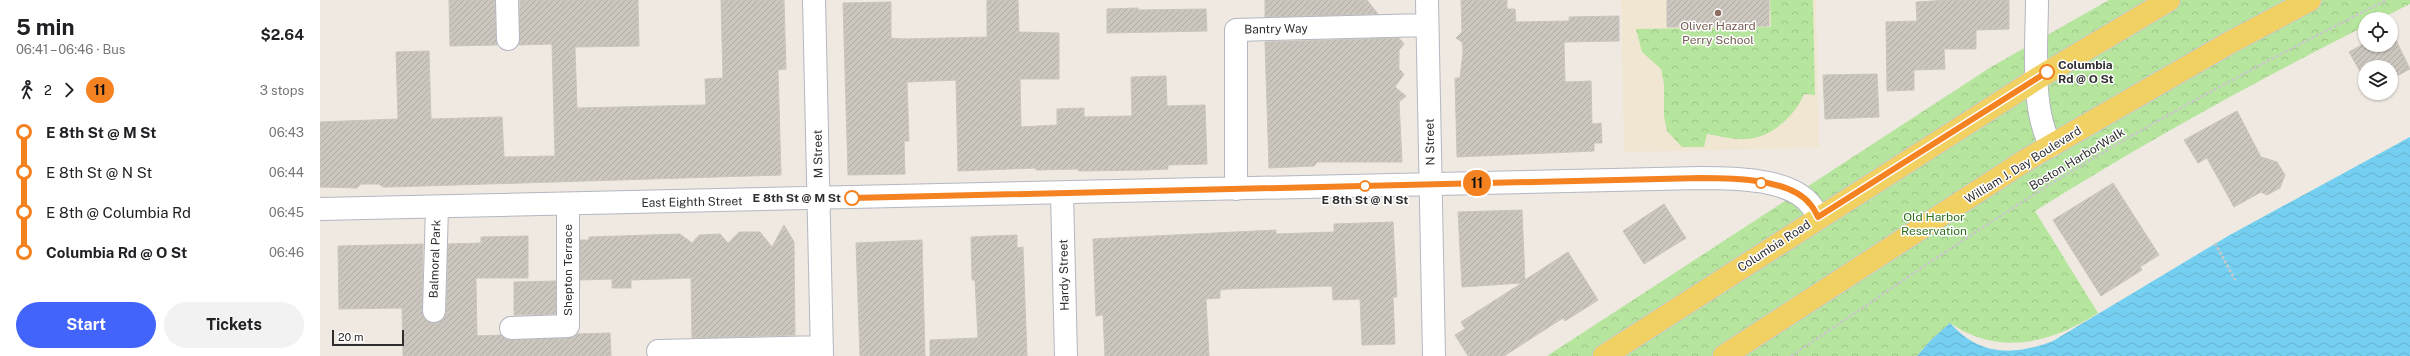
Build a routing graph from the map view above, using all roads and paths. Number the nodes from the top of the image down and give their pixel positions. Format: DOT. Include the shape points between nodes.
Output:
graph roads {
  1 [pos="507,0"];
  2 [pos="814,0"];
  3 [pos="1427,0"];
  4 [pos="2037,0"];
  5 [pos="2169,0"];
  6 [pos="2310,0"];
  7 [pos="2387,0"];
  8 [pos="1427,25"];
  9 [pos="508,39"];
  10 [pos="2038,78"];
  11 [pos="2051,146"];
  12 [pos="1431,184"];
  13 [pos="1236,189"];
  14 [pos="1062,194"];
  15 [pos="818,198"];
  16 [pos="568,204"];
  17 [pos="437,207"];
  18 [pos="320,209"];
  19 [pos="1818,217"];
  20 [pos="2215,243"];
  21 [pos="2235,280"];
  22 [pos="434,311"];
  23 [pos="511,328"];
  24 [pos="658,351"];
  25 [pos="822,352"];
  26 [pos="1066,356"];
  27 [pos="1434,356"];
  28 [pos="1604,356"];
  29 [pos="1724,356"];
  30 [pos="1791,356"];
  1 -- 9 [label="street"];
  2 -- 15 [label="street, M Street"];
  3 -- 8 [label="street, N Street"];
  4 -- 10 [label="street"];
  5 -- 10 [label="main road, Columbia Road"];
  6 -- 11 [label="main road, William J. Day Boulevard" via="2229,43"];
  7 -- 30 [label="path, Boston HarborWalk" via="2091,160"];
  8 -- 12 [label="street, N Street"];
  8 -- 13 [label="street, Bantry Way" via="1236,30"];
  10 -- 11 [label="street" via="2039,116"];
  10 -- 19 [label="main road, Columbia Road"];
  11 -- 29 [label="main road, William J. Day Boulevard"];
  12 -- 13 [label="street, East Eighth Street"];
  12 -- 19 [label="street, East Eighth Street" via="1740,179 1793,192 1811,204"];
  12 -- 27 [label="street, N Street"];
  13 -- 14 [label="street, East Eighth Street"];
  14 -- 15 [label="street, East Eighth Street"];
  14 -- 26 [label="street, Hardy Street"];
  15 -- 16 [label="street, East Eighth Street"];
  15 -- 25 [label="street, M Street"];
  16 -- 17 [label="street, East Eighth Street"];
  16 -- 23 [label="street, Shepton Terrace" via="568,326"];
  17 -- 18 [label="street, East Eighth Street"];
  17 -- 22 [label="street, Balmoral Park"];
  19 -- 28 [label="main road, Columbia Road"];
  20 -- 21 [label="path"];
  24 -- 25 [label="street"];
}
